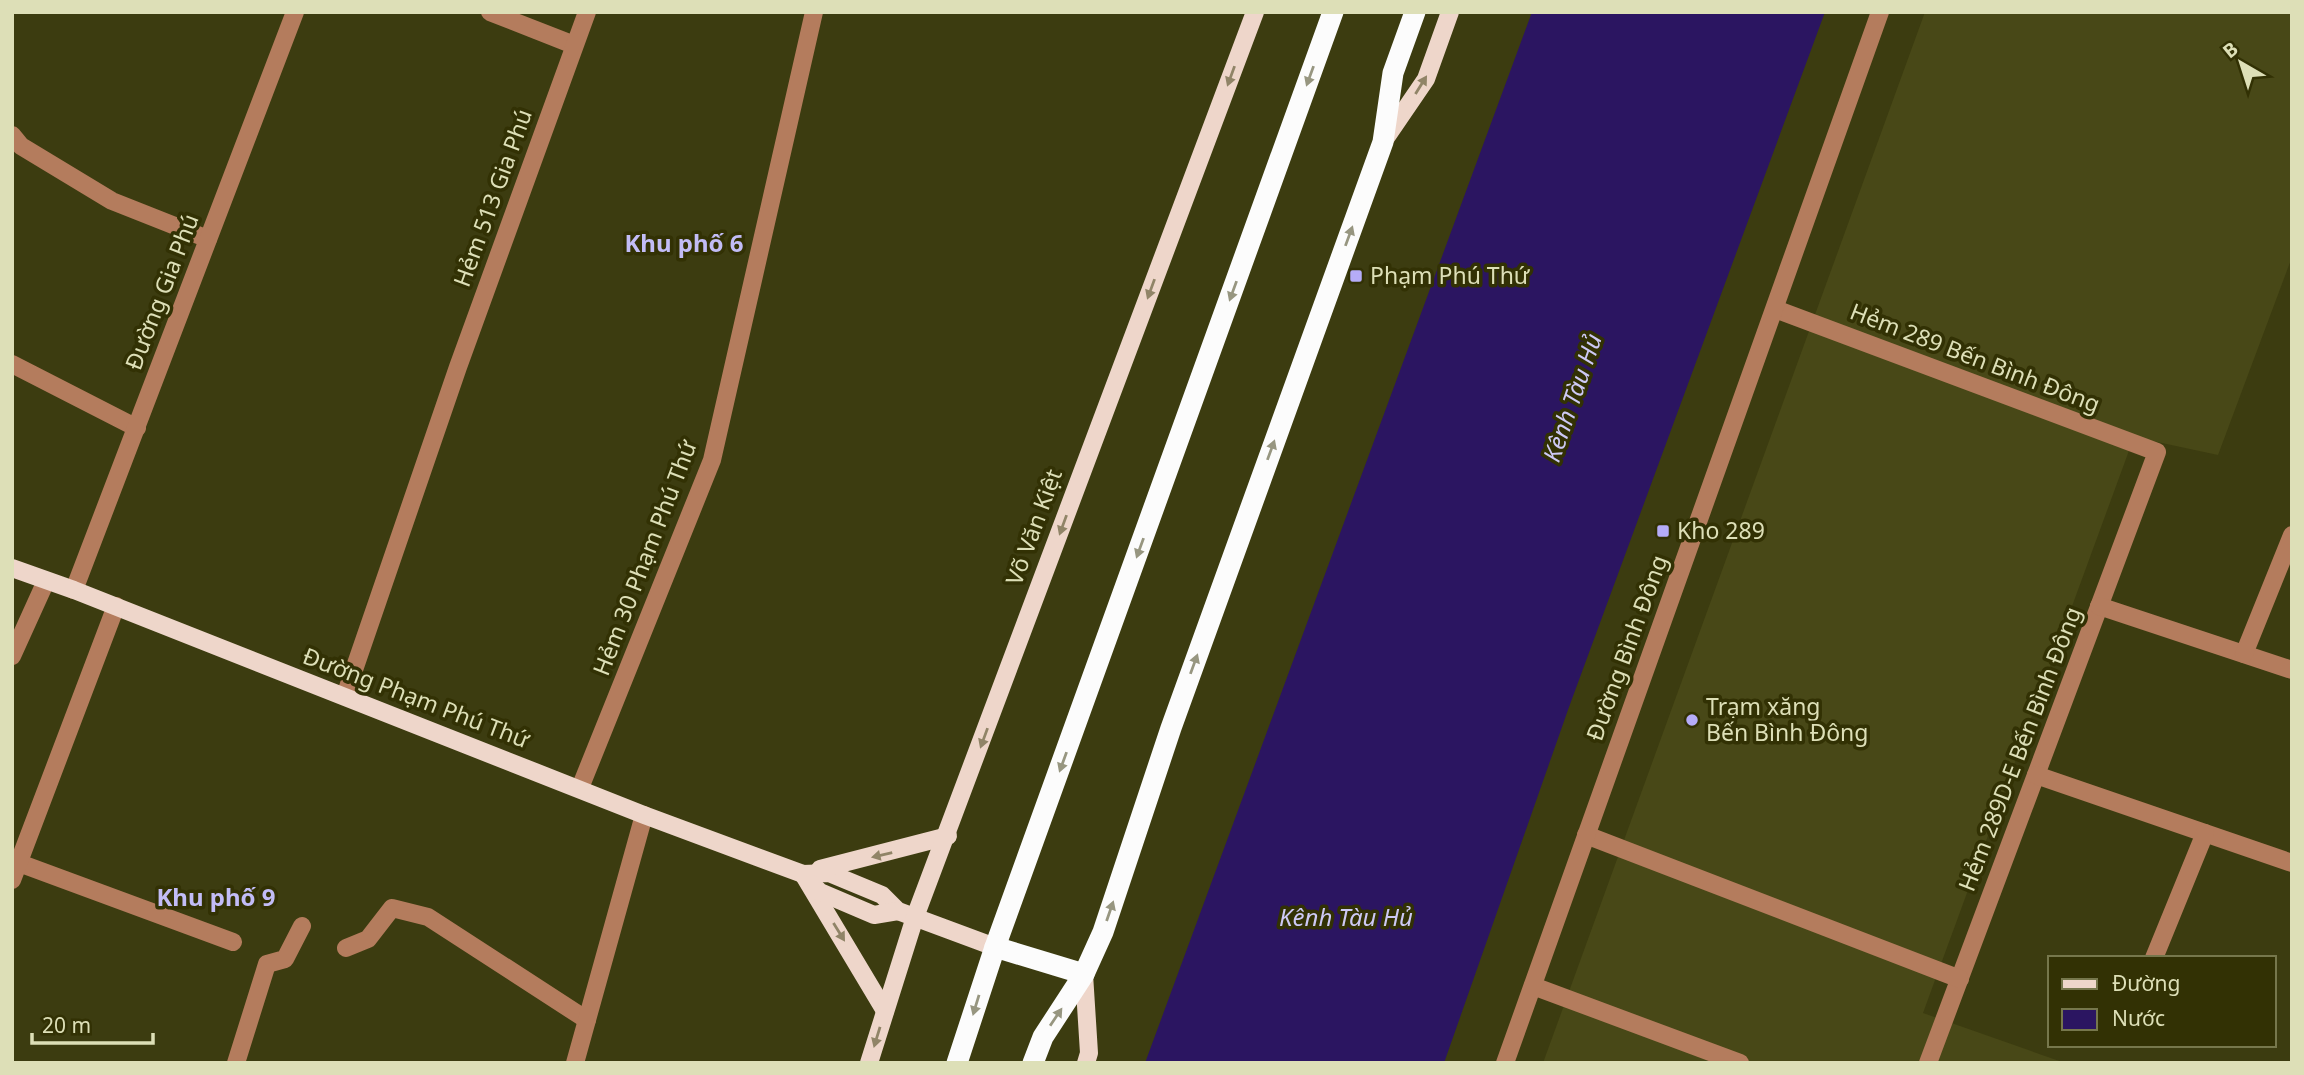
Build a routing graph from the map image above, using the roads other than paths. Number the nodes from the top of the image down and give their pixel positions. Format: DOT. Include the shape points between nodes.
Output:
graph roads {
  1 [pos="295,12"];
  2 [pos="490,12"];
  3 [pos="587,12"];
  4 [pos="814,12"];
  5 [pos="1255,12"];
  6 [pos="1333,12"];
  7 [pos="1415,12"];
  8 [pos="1450,12"];
  9 [pos="1880,12"];
  10 [pos="574,45"];
  11 [pos="12,135"];
  12 [pos="1383,142"];
  13 [pos="208,239"];
  14 [pos="1775,309"];
  15 [pos="12,364"];
  16 [pos="137,428"];
  17 [pos="2157,452"];
  18 [pos="2292,535"];
  19 [pos="12,568"];
  20 [pos="46,581"];
  21 [pos="75,590"];
  22 [pos="116,606"];
  23 [pos="2099,606"];
  24 [pos="2244,654"];
  25 [pos="12,656"];
  26 [pos="2292,670"];
  27 [pos="345,696"];
  28 [pos="2036,775"];
  29 [pos="580,789"];
  30 [pos="644,815"];
  31 [pos="2205,833"];
  32 [pos="1587,835"];
  33 [pos="948,836"];
  34 [pos="2292,863"];
  35 [pos="15,872"];
  36 [pos="803,874"];
  37 [pos="907,914"];
  38 [pos="302,926"];
  39 [pos="233,942"];
  40 [pos="995,947"];
  41 [pos="346,948"];
  42 [pos="2155,956"];
  43 [pos="1084,974"];
  44 [pos="1960,979"];
  45 [pos="1532,986"];
  46 [pos="885,1012"];
  47 [pos="587,1020"];
  48 [pos="236,1063"];
  49 [pos="575,1063"];
  50 [pos="869,1063"];
  51 [pos="957,1063"];
  52 [pos="1033,1063"];
  53 [pos="1086,1063"];
  54 [pos="1505,1063"];
  55 [pos="1740,1063"];
  56 [pos="1928,1063"];
  1 -- 13 [label="street, Đường Gia Phú"];
  2 -- 10 [label="street"];
  3 -- 10 [label="street, Hẻm 513 Gia Phú"];
  4 -- 29 [label="street, Hẻm 30 Phạm Phú Thứ" via="712,460"];
  5 -- 33 [label="main road, Võ Văn Kiệt, one-way"];
  6 -- 40 [label="highway, one-way"];
  7 -- 12 [label="highway" via="1392,73"];
  12 -- 8 [label="main road, one-way" via="1426,79"];
  9 -- 14 [label="street, Đường Bình Đông"];
  10 -- 27 [label="street, Hẻm 513 Gia Phú"];
  11 -- 13 [label="street" via="21,146 112,201"];
  43 -- 12 [label="highway, one-way" via="1103,932 1171,728"];
  13 -- 16 [label="street, Đường Gia Phú"];
  14 -- 17 [label="street, Hẻm 289 Bến Bình Đông"];
  14 -- 32 [label="street, Đường Bình Đông"];
  15 -- 16 [label="street"];
  16 -- 21 [label="street, Đường Gia Phú"];
  17 -- 23 [label="street, Hẻm 289D-E Bến Bình Đông"];
  18 -- 24 [label="street"];
  19 -- 20 [label="main road, Đường Phạm Phú Thứ"];
  20 -- 21 [label="main road, Đường Phạm Phú Thứ"];
  20 -- 25 [label="street"];
  21 -- 22 [label="main road, Đường Phạm Phú Thứ"];
  22 -- 27 [label="main road, Đường Phạm Phú Thứ"];
  22 -- 35 [label="street"];
  23 -- 24 [label="street"];
  23 -- 28 [label="street, Hẻm 289D-E Bến Bình Đông"];
  24 -- 26 [label="street"];
  27 -- 29 [label="main road, Đường Phạm Phú Thứ"];
  28 -- 31 [label="street"];
  28 -- 44 [label="street, Hẻm 289D-E Bến Bình Đông"];
  29 -- 30 [label="main road, Đường Phạm Phú Thứ"];
  30 -- 36 [label="main road, Đường Phạm Phú Thứ"];
  30 -- 47 [label="street"];
  31 -- 34 [label="street"];
  31 -- 42 [label="street"];
  32 -- 44 [label="street"];
  32 -- 45 [label="street, Đường Bình Đông"];
  33 -- 36 [label="main road, one-way"];
  33 -- 37 [label="main road, Võ Văn Kiệt"];
  35 -- 39 [label="street"];
  36 -- 37 [label="main road, Đường Phạm Phú Thứ" via="820,892 874,915"];
  36 -- 46 [label="main road, one-way"];
  37 -- 40 [label="main road"];
  37 -- 46 [label="main road, Võ Văn Kiệt"];
  38 -- 48 [label="street" via="285,959 267,964"];
  40 -- 43 [label="highway"];
  40 -- 51 [label="highway, one-way"];
  41 -- 47 [label="street" via="368,939 392,908 428,917"];
  52 -- 43 [label="highway, one-way" via="1043,1037"];
  43 -- 53 [label="main road"];
  44 -- 56 [label="street, Hẻm 289D-E Bến Bình Đông"];
  45 -- 54 [label="street, Đường Bình Đông"];
  45 -- 55 [label="street"];
  46 -- 50 [label="main road, Võ Văn Kiệt, one-way"];
  47 -- 49 [label="street"];
}
